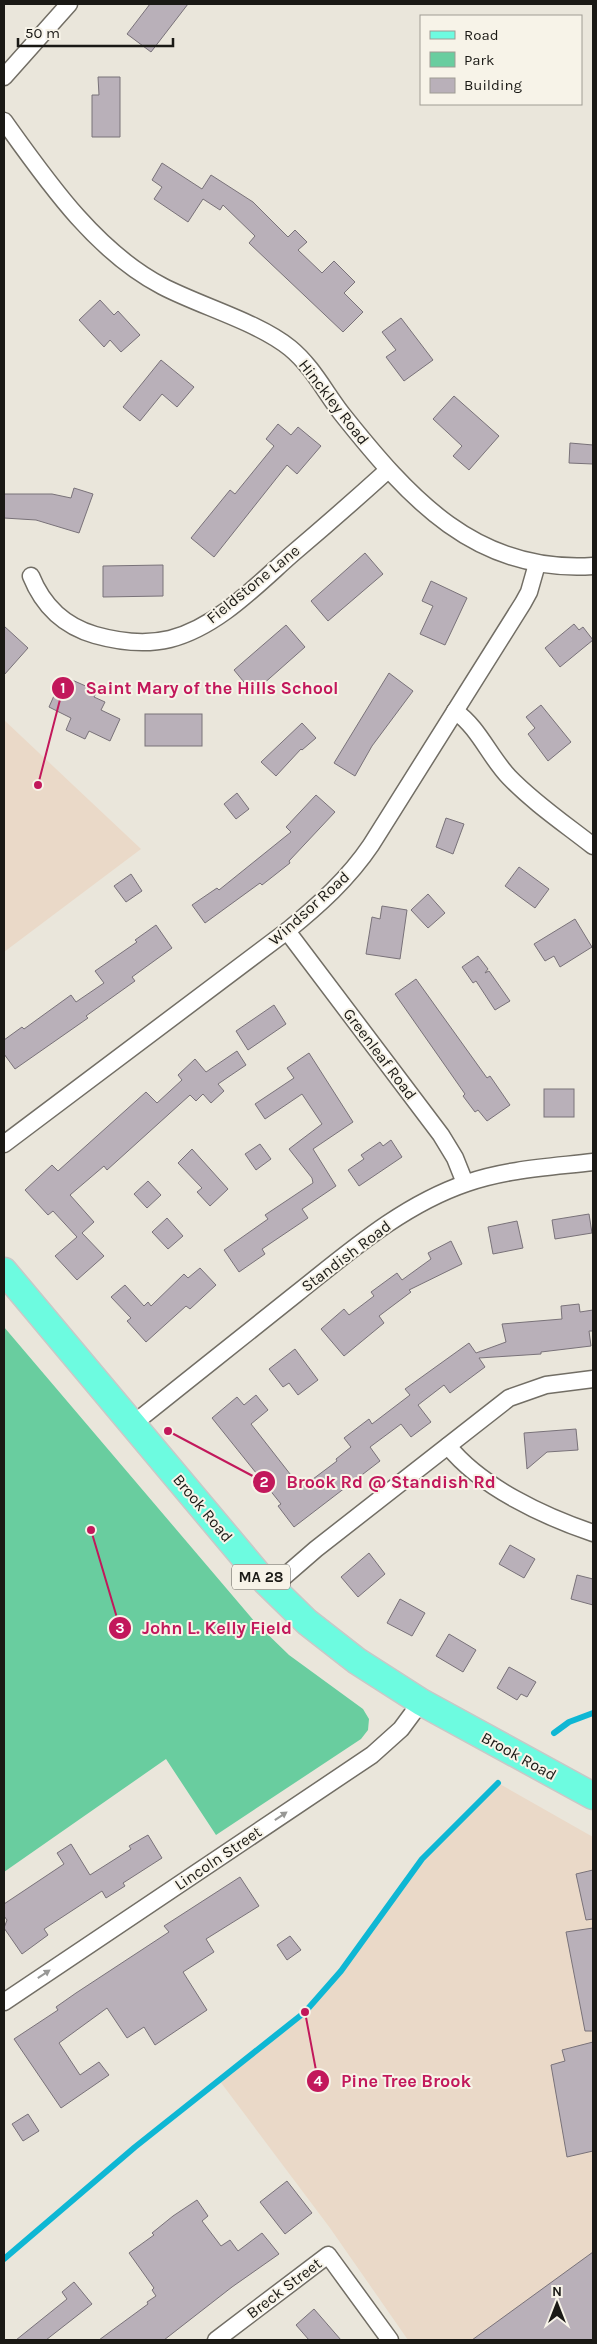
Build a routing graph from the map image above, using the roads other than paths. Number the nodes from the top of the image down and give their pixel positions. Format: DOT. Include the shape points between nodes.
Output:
graph roads {
  1 [pos="69,4"];
  2 [pos="4,77"];
  3 [pos="4,121"];
  4 [pos="388,470"];
  5 [pos="537,564"];
  6 [pos="593,566"];
  7 [pos="31,576"];
  8 [pos="455,711"];
  9 [pos="593,846"];
  10 [pos="287,931"];
  11 [pos="4,1144"];
  12 [pos="593,1162"];
  13 [pos="465,1184"];
  14 [pos="4,1271"];
  15 [pos="593,1379"];
  16 [pos="133,1424"];
  17 [pos="448,1446"];
  18 [pos="593,1533"];
  19 [pos="271,1588"];
  20 [pos="421,1702"];
  21 [pos="593,1796"];
  22 [pos="4,2002"];
  23 [pos="216,2340"];
  24 [pos="390,2340"];
  1 -- 2 [label="street"];
  3 -- 4 [label="street, Hinckley Road" via="62,199 132,268 176,294 275,338 299,356"];
  4 -- 5 [label="street, Hinckley Road" via="414,498 445,523 498,551"];
  4 -- 7 [label="street, Fieldstone Lane" via="242,598 196,629 170,639 123,642 77,628 43,600"];
  5 -- 6 [label="street, Hinckley Road"];
  5 -- 8 [label="street, Windsor Road" via="523,603"];
  8 -- 9 [label="street" via="477,731 508,776"];
  8 -- 10 [label="street, Windsor Road" via="362,859 324,900"];
  10 -- 11 [label="street, Windsor Road"];
  10 -- 13 [label="street, Greenleaf Road" via="441,1135"];
  12 -- 13 [label="street, Standish Road" via="505,1173"];
  13 -- 16 [label="street, Standish Road" via="380,1229"];
  14 -- 16 [label="main road, Brook Road / MA 28"];
  15 -- 17 [label="street" via="520,1392 499,1404"];
  16 -- 19 [label="main road, Brook Road / MA 28"];
  17 -- 18 [label="street" via="465,1465 490,1484 537,1510"];
  17 -- 19 [label="street"];
  19 -- 20 [label="main road, Brook Road / MA 28" via="325,1637"];
  20 -- 21 [label="main road, Brook Road / MA 28"];
  22 -- 20 [label="street, Lincoln Street, one-way" via="372,1755 401,1729"];
  23 -- 24 [label="street, Breck Street" via="328,2255"];
}
